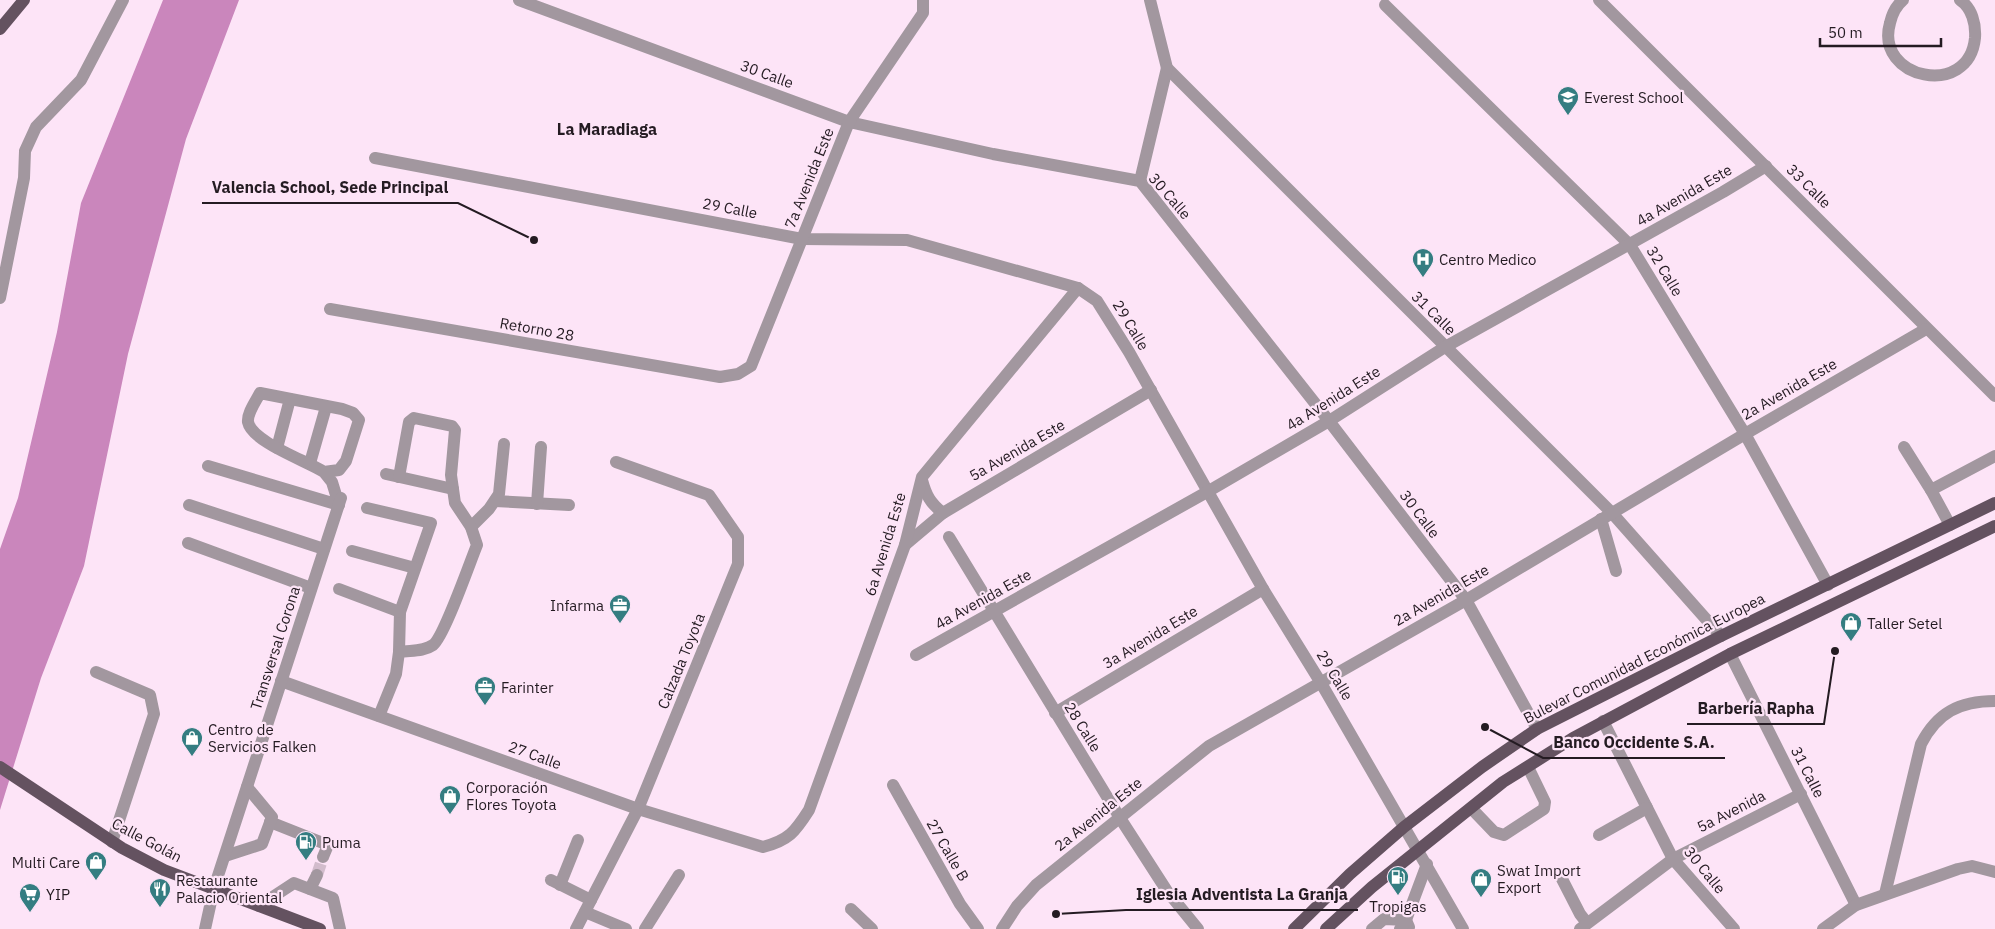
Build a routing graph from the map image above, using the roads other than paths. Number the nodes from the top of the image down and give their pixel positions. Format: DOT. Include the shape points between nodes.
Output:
graph roads {
  1 [pos="24,0"];
  2 [pos="123,0"];
  3 [pos="519,0"];
  4 [pos="924,0"];
  5 [pos="1150,0"];
  6 [pos="1598,0"];
  7 [pos="1903,0"];
  8 [pos="1960,0"];
  9 [pos="1385,5"];
  10 [pos="2,25"];
  11 [pos="1167,68"];
  12 [pos="849,122"];
  13 [pos="375,158"];
  14 [pos="1766,166"];
  15 [pos="1140,181"];
  16 [pos="802,239"];
  17 [pos="1630,245"];
  18 [pos="1078,288"];
  19 [pos="0,298"];
  20 [pos="330,310"];
  21 [pos="1926,329"];
  22 [pos="1445,347"];
  23 [pos="738,374"];
  24 [pos="1151,390"];
  25 [pos="1995,396"];
  26 [pos="290,399"];
  27 [pos="326,407"];
  28 [pos="1329,421"];
  29 [pos="1745,434"];
  30 [pos="504,444"];
  31 [pos="541,447"];
  32 [pos="1904,447"];
  33 [pos="277,448"];
  34 [pos="1995,456"];
  35 [pos="616,462"];
  36 [pos="310,464"];
  37 [pos="208,466"];
  38 [pos="324,472"];
  39 [pos="386,474"];
  40 [pos="399,477"];
  41 [pos="922,477"];
  42 [pos="453,489"];
  43 [pos="1930,490"];
  44 [pos="343,492"];
  45 [pos="1207,492"];
  46 [pos="495,501"];
  47 [pos="1995,502"];
  48 [pos="537,504"];
  49 [pos="189,505"];
  50 [pos="338,505"];
  51 [pos="568,505"];
  52 [pos="367,508"];
  53 [pos="943,512"];
  54 [pos="1606,516"];
  55 [pos="1950,525"];
  56 [pos="1995,526"];
  57 [pos="471,527"];
  58 [pos="949,537"];
  59 [pos="188,543"];
  60 [pos="905,545"];
  61 [pos="324,549"];
  62 [pos="352,551"];
  63 [pos="415,568"];
  64 [pos="1616,570"];
  65 [pos="1828,584"];
  66 [pos="311,588"];
  67 [pos="339,589"];
  68 [pos="1262,589"];
  69 [pos="1466,600"];
  70 [pos="400,612"];
  71 [pos="994,612"];
  72 [pos="1722,636"];
  73 [pos="399,652"];
  74 [pos="1730,654"];
  75 [pos="916,655"];
  76 [pos="96,672"];
  77 [pos="281,681"];
  78 [pos="1321,683"];
  79 [pos="1995,701"];
  80 [pos="1055,713"];
  81 [pos="379,716"];
  82 [pos="1604,720"];
  83 [pos="1537,729"];
  84 [pos="0,767"];
  85 [pos="1528,767"];
  86 [pos="893,785"];
  87 [pos="247,787"];
  88 [pos="1801,794"];
  89 [pos="1471,808"];
  90 [pos="1647,808"];
  91 [pos="638,809"];
  92 [pos="1120,818"];
  93 [pos="270,822"];
  94 [pos="1404,827"];
  95 [pos="1600,835"];
  96 [pos="578,840"];
  97 [pos="112,842"];
  98 [pos="780,843"];
  99 [pos="1418,850"];
  100 [pos="224,856"];
  101 [pos="323,857"];
  102 [pos="1673,859"];
  103 [pos="1427,864"];
  104 [pos="1995,872"];
  105 [pos="316,875"];
  106 [pos="679,875"];
  107 [pos="1562,878"];
  108 [pos="214,888"];
  109 [pos="310,889"];
  110 [pos="1885,894"];
  111 [pos="591,900"];
  112 [pos="1856,905"];
  113 [pos="259,906"];
  114 [pos="851,909"];
  115 [pos="585,912"];
  116 [pos="1405,926"];
  117 [pos="1584,926"];
  118 [pos="205,929"];
  119 [pos="320,929"];
  120 [pos="340,929"];
  121 [pos="576,929"];
  122 [pos="626,929"];
  123 [pos="645,929"];
  124 [pos="872,929"];
  125 [pos="978,929"];
  126 [pos="1002,929"];
  127 [pos="1198,929"];
  128 [pos="1294,929"];
  129 [pos="1326,929"];
  130 [pos="1372,929"];
  131 [pos="1463,929"];
  132 [pos="1734,929"];
  133 [pos="1823,929"];
  1 -- 10 [label="main road"];
  2 -- 19 [label="street" via="81,80 36,127 25,150 24,178"];
  3 -- 12 [label="street, 30 Calle"];
  4 -- 12 [label="street, 7a Avenida Este" via="923,13"];
  5 -- 11 [label="street"];
  6 -- 14 [label="street, 33 Calle"];
  7 -- 8 [label="street" via="1892,14 1889,41 1902,65 1930,77 1958,69 1974,44 1976,29 1972,15"];
  9 -- 17 [label="street, 32 Calle"];
  11 -- 15 [label="street"];
  11 -- 22 [label="street, 31 Calle"];
  12 -- 15 [label="street, 30 Calle" via="993,154"];
  12 -- 16 [label="street, 7a Avenida Este"];
  13 -- 16 [label="street, 29 Calle"];
  14 -- 17 [label="street, 4a Avenida Este"];
  14 -- 21 [label="street, 33 Calle"];
  15 -- 28 [label="street, 30 Calle"];
  16 -- 18 [label="street, 29 Calle" via="907,240"];
  16 -- 23 [label="street, 7a Avenida Este" via="751,366"];
  17 -- 22 [label="street, 4a Avenida Este"];
  17 -- 29 [label="street, 32 Calle"];
  18 -- 24 [label="street, 29 Calle" via="1097,302"];
  18 -- 41 [label="street, 6a Avenida Este"];
  20 -- 23 [label="street, Retorno 28" via="720,377"];
  21 -- 25 [label="street, 33 Calle"];
  21 -- 29 [label="street, 2a Avenida Este"];
  22 -- 28 [label="street, 4a Avenida Este"];
  22 -- 54 [label="street, 31 Calle"];
  24 -- 45 [label="street, 29 Calle"];
  24 -- 53 [label="street, 5a Avenida Este"];
  26 -- 27 [label="street"];
  26 -- 33 [label="street"];
  26 -- 33 [label="street" via="260,394 250,412 248,422 256,436"];
  27 -- 36 [label="street"];
  27 -- 38 [label="street" via="353,413 359,420 346,461 339,470"];
  28 -- 45 [label="street, 4a Avenida Este"];
  28 -- 69 [label="street, 30 Calle"];
  29 -- 54 [label="street, 2a Avenida Este"];
  29 -- 65 [label="street, 32 Calle"];
  30 -- 46 [label="street" via="499,494"];
  31 -- 48 [label="street"];
  32 -- 43 [label="street"];
  33 -- 36 [label="street"];
  34 -- 43 [label="street"];
  35 -- 91 [label="street, Calzada Toyota" via="709,494 738,537 738,564"];
  36 -- 38 [label="street"];
  37 -- 50 [label="street"];
  38 -- 50 [label="street" via="332,482"];
  39 -- 40 [label="street"];
  40 -- 42 [label="street"];
  40 -- 42 [label="street" via="409,422 414,418 452,426 456,430 451,474"];
  41 -- 53 [label="street" via="925,494"];
  41 -- 60 [label="street, 6a Avenida Este"];
  42 -- 57 [label="street" via="455,503"];
  43 -- 55 [label="street"];
  44 -- 50 [label="street, Transversal Corona"];
  45 -- 68 [label="street, 29 Calle"];
  45 -- 71 [label="street, 4a Avenida Este"];
  46 -- 48 [label="street"];
  46 -- 57 [label="street"];
  47 -- 55 [label="main road, Bulevar Comunidad Económica Europea"];
  48 -- 51 [label="street"];
  49 -- 61 [label="street"];
  50 -- 61 [label="street, Transversal Corona"];
  52 -- 63 [label="street" via="431,523"];
  53 -- 60 [label="street, 5a Avenida Este"];
  54 -- 64 [label="street"];
  54 -- 69 [label="street, 2a Avenida Este"];
  54 -- 72 [label="street, 31 Calle"];
  55 -- 65 [label="main road, Bulevar Comunidad Económica Europea"];
  56 -- 74 [label="main road"];
  57 -- 73 [label="street" via="477,545 435,644 424,650"];
  58 -- 71 [label="street, 28 Calle"];
  59 -- 66 [label="street"];
  60 -- 98 [label="street, 6a Avenida Este" via="809,810 796,830"];
  61 -- 66 [label="street, Transversal Corona"];
  62 -- 63 [label="street"];
  63 -- 70 [label="street"];
  65 -- 72 [label="main road, Bulevar Comunidad Económica Europea"];
  66 -- 77 [label="street, Transversal Corona"];
  67 -- 70 [label="street"];
  68 -- 78 [label="street, 29 Calle"];
  68 -- 80 [label="street, 3a Avenida Este"];
  69 -- 78 [label="street, 2a Avenida Este"];
  69 -- 83 [label="street, 30 Calle"];
  70 -- 73 [label="street"];
  71 -- 75 [label="street, 4a Avenida Este"];
  71 -- 80 [label="street, 28 Calle"];
  72 -- 83 [label="main road, Bulevar Comunidad Económica Europea"];
  73 -- 81 [label="street" via="396,674"];
  74 -- 82 [label="main road"];
  74 -- 88 [label="street, 31 Calle"];
  76 -- 97 [label="street" via="150,695 154,714"];
  77 -- 81 [label="street, 27 Calle"];
  77 -- 87 [label="street, Transversal Corona"];
  78 -- 92 [label="street, 2a Avenida Este" via="1209,746"];
  78 -- 94 [label="street, 29 Calle"];
  79 -- 110 [label="street" via="1954,709 1940,716 1929,728 1921,744"];
  80 -- 92 [label="street, 28 Calle"];
  81 -- 91 [label="street, 27 Calle"];
  82 -- 85 [label="main road"];
  82 -- 90 [label="street, 30 Calle"];
  83 -- 94 [label="main road, Bulevar Comunidad Económica Europea"];
  84 -- 97 [label="main road, Calle Golán"];
  85 -- 89 [label="main road"];
  85 -- 89 [label="street" via="1545,802 1544,809 1504,835 1494,832"];
  86 -- 125 [label="street, 27 Calle B" via="960,904"];
  87 -- 93 [label="street" via="272,817"];
  87 -- 100 [label="street, Transversal Corona"];
  88 -- 102 [label="street, 5a Avenida"];
  88 -- 112 [label="street, 31 Calle"];
  89 -- 99 [label="main road"];
  90 -- 95 [label="street"];
  90 -- 102 [label="street, 30 Calle"];
  91 -- 98 [label="street, 27 Calle" via="763,847"];
  91 -- 111 [label="street, Calzada Toyota"];
  92 -- 126 [label="street, 2a Avenida Este" via="1036,885"];
  92 -- 127 [label="street, 28 Calle" via="1167,892"];
  93 -- 100 [label="street" via="262,844"];
  93 -- 101 [label="street" via="328,845"];
  94 -- 99 [label="street, 29 Calle"];
  94 -- 128 [label="main road, Bulevar Comunidad Económica Europea"];
  96 -- 111 [label="street" via="556,883"];
  97 -- 108 [label="main road, Calle Golán" via="164,870"];
  99 -- 103 [label="street, 29 Calle"];
  99 -- 129 [label="main road"];
  100 -- 108 [label="street, Transversal Corona"];
  102 -- 117 [label="street, 5a Avenida"];
  102 -- 132 [label="street, 30 Calle"];
  103 -- 116 [label="street"];
  103 -- 131 [label="street, 29 Calle"];
  104 -- 110 [label="street" via="1972,866"];
  105 -- 109 [label="street"];
  106 -- 123 [label="street"];
  107 -- 117 [label="street"];
  108 -- 113 [label="main road, Calle Golán"];
  108 -- 118 [label="street, Transversal Corona"];
  109 -- 113 [label="street" via="294,883"];
  109 -- 120 [label="street" via="332,898"];
  110 -- 112 [label="street"];
  111 -- 115 [label="street, Calzada Toyota"];
  112 -- 133 [label="street"];
  113 -- 119 [label="main road, Calle Golán"];
  114 -- 124 [label="street"];
  115 -- 121 [label="street, Calzada Toyota"];
  115 -- 122 [label="street"];
  116 -- 130 [label="street" via="1384,919"];
}
